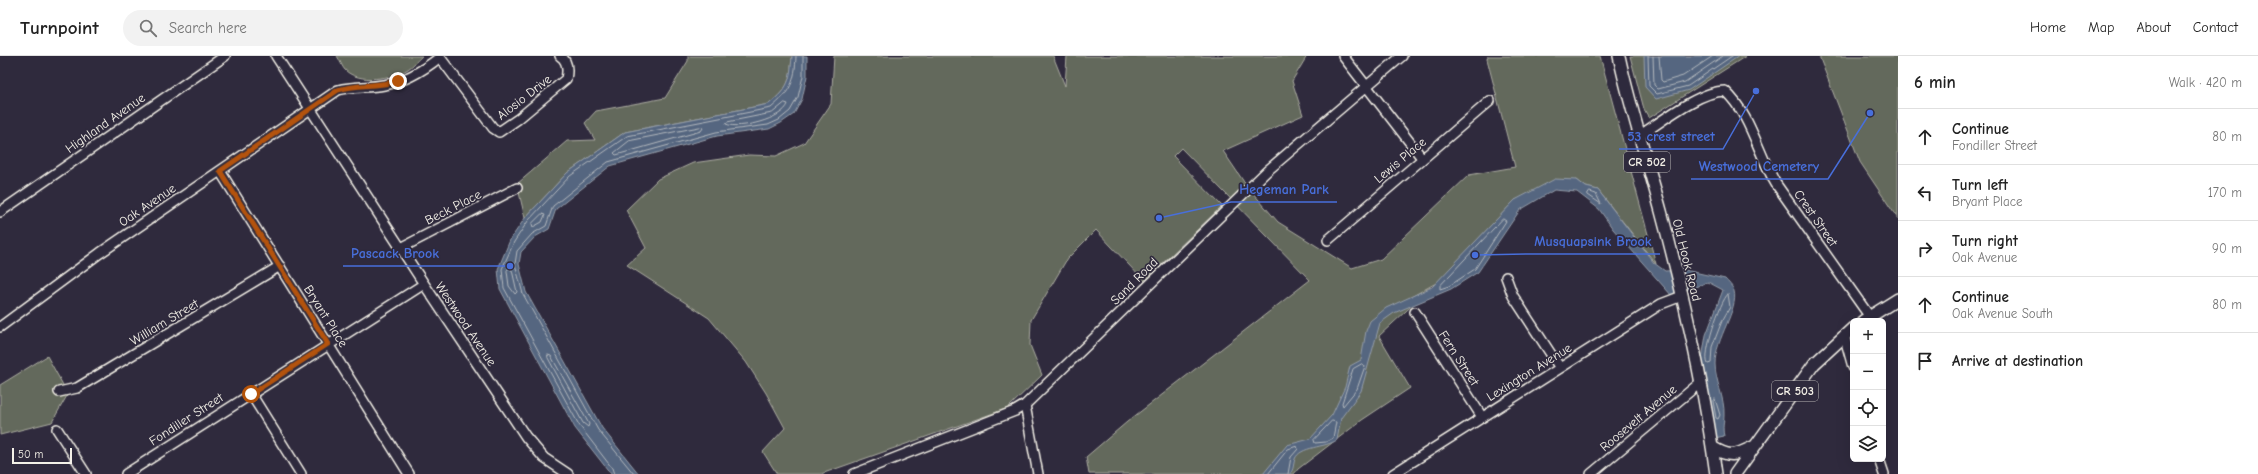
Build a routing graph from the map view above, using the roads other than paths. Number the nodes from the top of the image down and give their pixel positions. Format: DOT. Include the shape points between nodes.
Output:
graph roads {
  1 [pos="225,56"];
  2 [pos="276,56"];
  3 [pos="440,56"];
  4 [pos="1343,56"];
  5 [pos="1402,56"];
  6 [pos="1619,56"];
  7 [pos="564,57"];
  8 [pos="1365,87"];
  9 [pos="1490,101"];
  10 [pos="311,109"];
  11 [pos="1639,136"];
  12 [pos="1422,158"];
  13 [pos="220,171"];
  14 [pos="517,188"];
  15 [pos="0,212"];
  16 [pos="1328,240"];
  17 [pos="401,248"];
  18 [pos="280,266"];
  19 [pos="1506,277"];
  20 [pos="424,284"];
  21 [pos="1682,296"];
  22 [pos="1898,299"];
  23 [pos="1415,312"];
  24 [pos="1866,318"];
  25 [pos="1869,318"];
  26 [pos="0,326"];
  27 [pos="1850,330"];
  28 [pos="1844,335"];
  29 [pos="328,344"];
  30 [pos="1850,356"];
  31 [pos="1560,368"];
  32 [pos="1701,382"];
  33 [pos="59,392"];
  34 [pos="251,394"];
  35 [pos="1025,405"];
  36 [pos="1482,417"];
  37 [pos="57,429"];
  38 [pos="1758,445"];
  39 [pos="1712,447"];
  40 [pos="1881,462"];
  41 [pos="86,474"];
  42 [pos="126,474"];
  43 [pos="302,474"];
  44 [pos="410,474"];
  45 [pos="568,474"];
  46 [pos="854,474"];
  47 [pos="1038,474"];
  48 [pos="1393,474"];
  49 [pos="1591,474"];
  50 [pos="1716,474"];
  51 [pos="1735,474"];
  52 [pos="1884,474"];
  1 -- 15 [label="street, Highland Avenue"];
  2 -- 10 [label="street, Westwood Avenue"];
  3 -- 7 [label="street, Alosio Drive" via="493,128 500,132 562,84 568,72"];
  3 -- 10 [label="street, Oak Avenue" via="433,63 398,81 338,90"];
  4 -- 8 [label="street"];
  5 -- 8 [label="street, Sand Road"];
  6 -- 11 [label="main road, Old Hook Road / CR 502"];
  8 -- 12 [label="street"];
  8 -- 35 [label="street, Sand Road" via="1267,171"];
  9 -- 12 [label="street, Lewis Place"];
  10 -- 13 [label="street, Oak Avenue"];
  10 -- 17 [label="street, Westwood Avenue"];
  11 -- 21 [label="main road, Old Hook Road / CR 502"];
  11 -- 24 [label="street, Crest Street" via="1691,104 1718,91 1725,91 1744,117 1766,168"];
  12 -- 16 [label="street, Lewis Place"];
  13 -- 18 [label="street, Bryant Place"];
  13 -- 26 [label="street, Oak Avenue" via="100,253"];
  14 -- 17 [label="street, Beck Place"];
  17 -- 20 [label="street, Westwood Avenue"];
  18 -- 29 [label="street, Bryant Place"];
  18 -- 33 [label="street, William Street" via="77,388"];
  19 -- 31 [label="street" via="1513,296"];
  20 -- 29 [label="street, Fondiller Street"];
  20 -- 45 [label="street, Westwood Avenue" via="535,450"];
  21 -- 31 [label="street, Lexington Avenue" via="1661,304"];
  21 -- 32 [label="main road, Old Hook Road / CR 502"];
  22 -- 25 [label="main road"];
  23 -- 36 [label="street, Fern Street"];
  27 -- 28 [label="main road, CR 503"];
  28 -- 30 [label="street"];
  28 -- 38 [label="main road, CR 503" via="1814,364"];
  29 -- 34 [label="street, Fondiller Street"];
  29 -- 44 [label="street, Bryant Place"];
  31 -- 36 [label="street, Lexington Avenue"];
  32 -- 39 [label="main road, Old Hook Road / CR 502"];
  32 -- 49 [label="street, Roosevelt Avenue"];
  34 -- 42 [label="street, Fondiller Street"];
  34 -- 43 [label="street"];
  35 -- 46 [label="street, Sand Road" via="1015,412"];
  35 -- 47 [label="street"];
  36 -- 48 [label="street, Lexington Avenue"];
  37 -- 41 [label="street"];
  38 -- 39 [label="main road" via="1737,454 1725,455"];
  38 -- 51 [label="main road, CR 503"];
  39 -- 50 [label="main road, Old Hook Road / CR 502"];
  40 -- 52 [label="street"];
}
